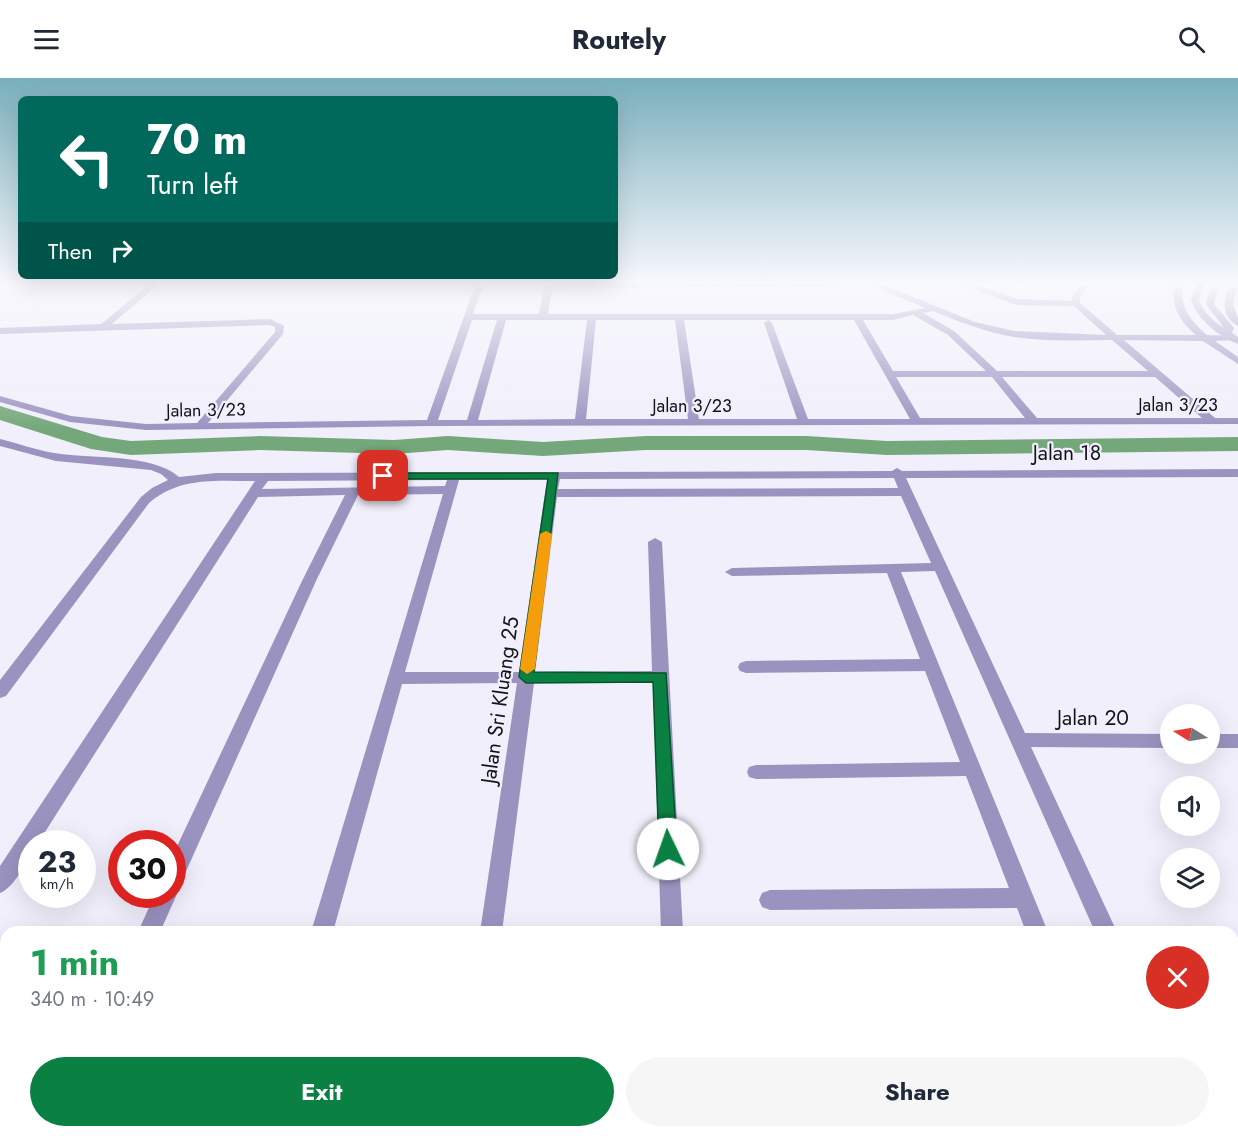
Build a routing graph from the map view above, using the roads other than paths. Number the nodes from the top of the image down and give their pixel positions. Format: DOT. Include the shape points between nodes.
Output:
graph roads {
  1 [pos="280,332"];
  2 [pos="464,332"];
  3 [pos="498,332"];
  4 [pos="590,332"];
  5 [pos="681,332"];
  6 [pos="772,332"];
  7 [pos="866,332"];
  8 [pos="951,332"];
  9 [pos="1007,332"];
  10 [pos="1109,332"];
  11 [pos="1201,332"];
  12 [pos="1233,337"];
  13 [pos="1115,338"];
  14 [pos="1206,338"];
  15 [pos="1238,361"];
  16 [pos="889,374"];
  17 [pos="995,374"];
  18 [pos="1158,374"];
  19 [pos="0,399"];
  20 [pos="1212,421"];
  21 [pos="1238,421"];
  22 [pos="916,422"];
  23 [pos="1034,422"];
  24 [pos="431,423"];
  25 [pos="472,423"];
  26 [pos="580,423"];
  27 [pos="694,423"];
  28 [pos="804,423"];
  29 [pos="199,427"];
  30 [pos="0,442"];
  31 [pos="897,472"];
  32 [pos="1238,473"];
  33 [pos="264,477"];
  34 [pos="176,481"];
  35 [pos="452,483"];
  36 [pos="553,484"];
  37 [pos="353,492"];
  38 [pos="904,492"];
  39 [pos="253,493"];
  40 [pos="655,542"];
  41 [pos="938,567"];
  42 [pos="892,568"];
  43 [pos="732,572"];
  44 [pos="931,665"];
  45 [pos="746,667"];
  46 [pos="526,677"];
  47 [pos="660,677"];
  48 [pos="396,678"];
  49 [pos="0,692"];
  50 [pos="1017,740"];
  51 [pos="1160,741"];
  52 [pos="1220,741"];
  53 [pos="1238,741"];
  54 [pos="973,769"];
  55 [pos="756,772"];
  56 [pos="186,849"];
  57 [pos="0,885"];
  58 [pos="1023,898"];
  59 [pos="770,900"];
  60 [pos="160,908"];
  61 [pos="152,926"];
  62 [pos="324,926"];
  63 [pos="492,926"];
  64 [pos="672,926"];
  65 [pos="1035,926"];
  66 [pos="1103,926"];
  1 -- 29 [label="street"];
  2 -- 24 [label="street"];
  3 -- 25 [label="street"];
  4 -- 26 [label="street"];
  5 -- 27 [label="street"];
  6 -- 28 [label="street"];
  7 -- 16 [label="street"];
  8 -- 17 [label="street"];
  9 -- 13 [label="street"];
  10 -- 13 [label="street"];
  11 -- 14 [label="street"];
  12 -- 14 [label="street"];
  13 -- 14 [label="street"];
  13 -- 18 [label="street"];
  14 -- 15 [label="street"];
  16 -- 17 [label="street"];
  16 -- 22 [label="street"];
  17 -- 18 [label="street"];
  17 -- 23 [label="street"];
  18 -- 20 [label="street"];
  19 -- 29 [label="street, Jalan 3/23" via="70,419 146,428"];
  20 -- 21 [label="street, Jalan 3/23"];
  20 -- 23 [label="street, Jalan 3/23"];
  22 -- 23 [label="street, Jalan 3/23"];
  22 -- 28 [label="street, Jalan 3/23"];
  24 -- 25 [label="street, Jalan 3/23"];
  24 -- 29 [label="street, Jalan 3/23"];
  25 -- 26 [label="street, Jalan 3/23"];
  26 -- 27 [label="street, Jalan 3/23"];
  27 -- 28 [label="street, Jalan 3/23"];
  30 -- 34 [label="street" via="56,457 153,467"];
  31 -- 32 [label="street, Jalan 18"];
  31 -- 36 [label="street, Jalan 18"];
  31 -- 38 [label="street"];
  33 -- 34 [label="street"];
  33 -- 35 [label="street"];
  33 -- 39 [label="street"];
  34 -- 49 [label="street" via="154,489"];
  35 -- 36 [label="street"];
  35 -- 37 [label="street"];
  35 -- 48 [label="street"];
  36 -- 38 [label="street"];
  36 -- 46 [label="street, Jalan Sri Kluang 25"];
  37 -- 39 [label="street"];
  37 -- 56 [label="street"];
  38 -- 41 [label="street"];
  39 -- 57 [label="street"];
  40 -- 47 [label="street"];
  41 -- 42 [label="street"];
  41 -- 50 [label="street"];
  42 -- 43 [label="street"];
  42 -- 44 [label="street"];
  44 -- 45 [label="street"];
  44 -- 54 [label="street"];
  46 -- 47 [label="street"];
  46 -- 48 [label="street"];
  46 -- 63 [label="street, Jalan Sri Kluang 25"];
  47 -- 64 [label="street"];
  48 -- 62 [label="street"];
  50 -- 51 [label="street, Jalan 20"];
  50 -- 66 [label="street"];
  52 -- 53 [label="street"];
  54 -- 55 [label="street"];
  54 -- 58 [label="street"];
  58 -- 59 [label="street"];
  58 -- 65 [label="street"];
  60 -- 61 [label="street"];
}
